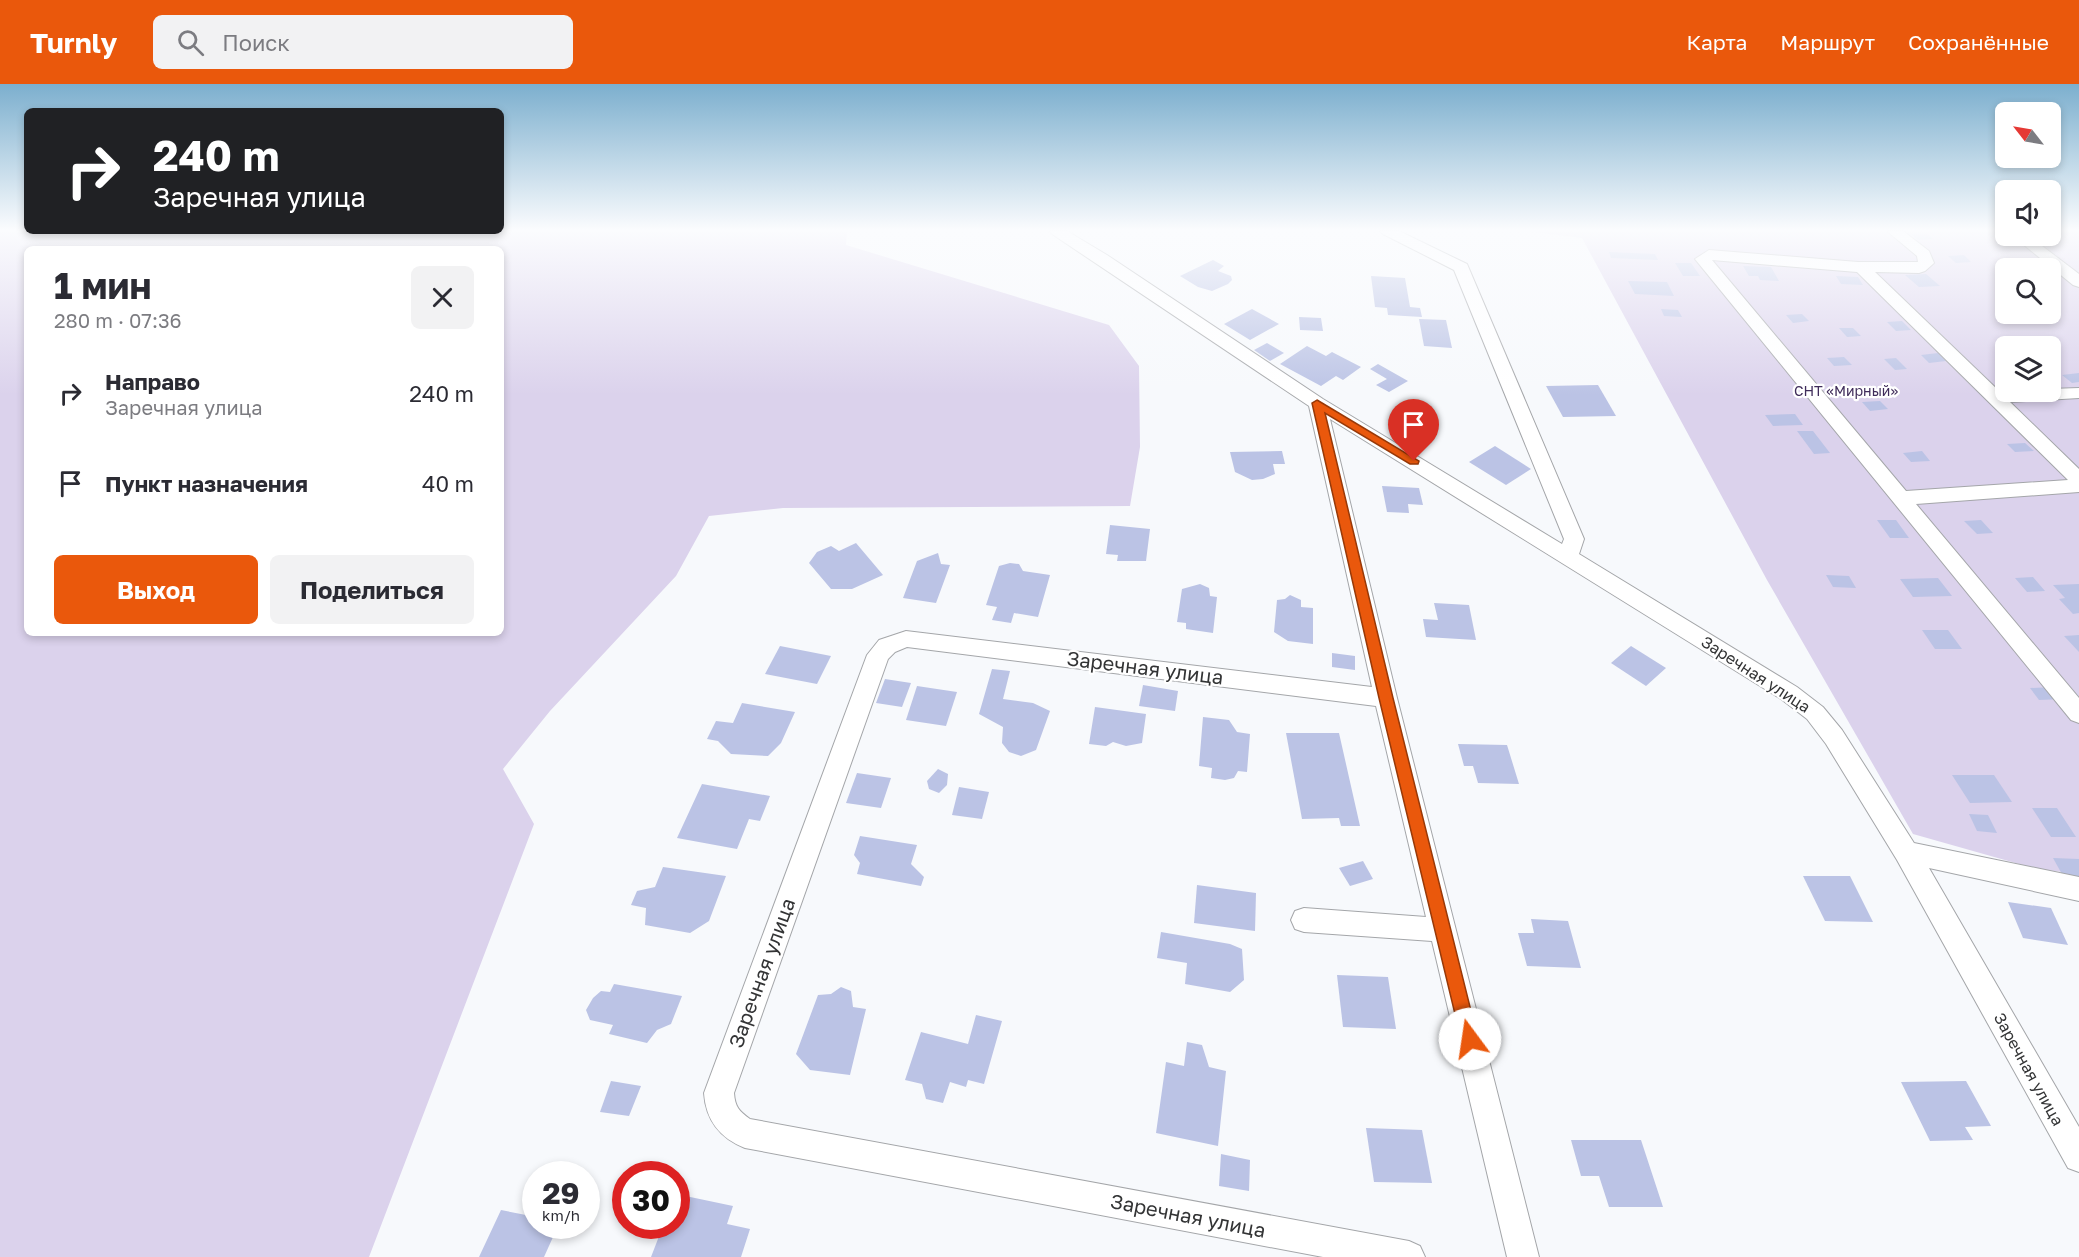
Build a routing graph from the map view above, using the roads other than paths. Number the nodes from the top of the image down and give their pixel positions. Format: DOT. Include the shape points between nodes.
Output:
graph roads {
  1 [pos="1142,286"];
  2 [pos="1469,286"];
  3 [pos="1726,286"];
  4 [pos="1881,286"];
  5 [pos="2079,393"];
  6 [pos="2061,394"];
  7 [pos="1995,397"];
  8 [pos="2000,402"];
  9 [pos="1317,403"];
  10 [pos="2079,480"];
  11 [pos="2079,486"];
  12 [pos="1902,498"];
  13 [pos="1568,555"];
  14 [pos="1386,698"];
  15 [pos="2079,714"];
  16 [pos="1906,852"];
  17 [pos="2077,892"];
  18 [pos="1304,920"];
  19 [pos="1443,930"];
  20 [pos="2079,1157"];
  21 [pos="1409,1257"];
  22 [pos="1523,1257"];
  1 -- 9 [label="street, Заречная улица"];
  2 -- 13 [label="street" via="1574,539"];
  3 -- 12 [label="street"];
  4 -- 7 [label="street"];
  5 -- 6 [label="street"];
  8 -- 10 [label="street"];
  9 -- 13 [label="street, Заречная улица"];
  9 -- 14 [label="street"];
  11 -- 12 [label="street"];
  12 -- 15 [label="street"];
  13 -- 16 [label="street, Заречная улица" via="1815,713"];
  14 -- 19 [label="street"];
  14 -- 21 [label="street, Заречная улица" via="906,639 886,646 878,655 719,1094 720,1109 729,1123 745,1133"];
  16 -- 17 [label="street"];
  16 -- 20 [label="street, Заречная улица"];
  18 -- 19 [label="street"];
  19 -- 22 [label="street"];
}
